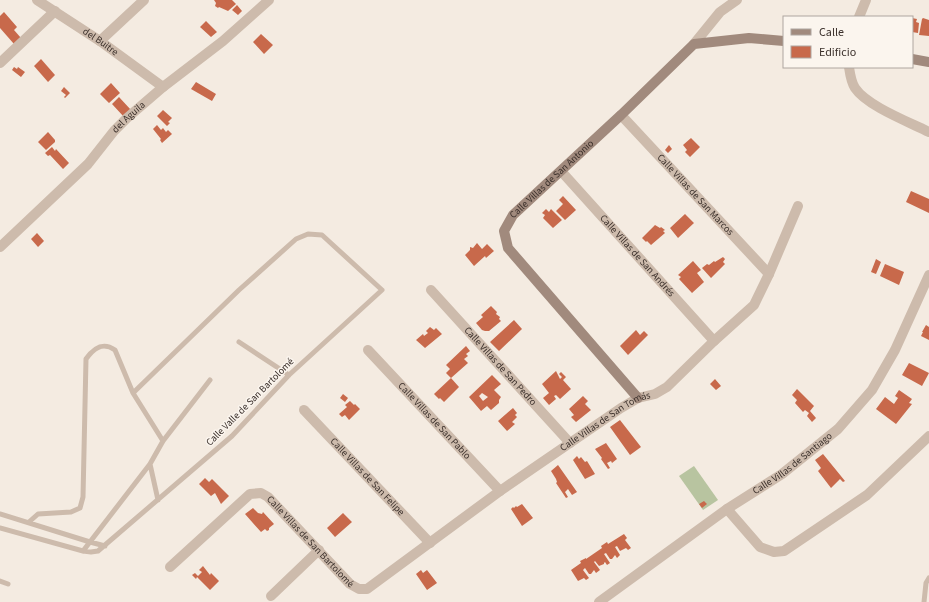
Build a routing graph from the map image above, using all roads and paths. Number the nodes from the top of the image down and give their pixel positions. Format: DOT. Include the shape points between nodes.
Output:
graph roads {
  1 [pos="37,0"];
  2 [pos="144,0"];
  3 [pos="269,0"];
  4 [pos="737,0"];
  5 [pos="866,0"];
  6 [pos="55,11"];
  7 [pos="859,16"];
  8 [pos="100,41"];
  9 [pos="783,41"];
  10 [pos="694,44"];
  11 [pos="913,59"];
  12 [pos="929,62"];
  13 [pos="0,64"];
  14 [pos="849,68"];
  15 [pos="162,87"];
  16 [pos="621,115"];
  17 [pos="929,132"];
  18 [pos="561,171"];
  19 [pos="798,206"];
  20 [pos="0,247"];
  21 [pos="769,274"];
  22 [pos="929,275"];
  23 [pos="431,290"];
  24 [pos="714,341"];
  25 [pos="239,342"];
  26 [pos="368,350"];
  27 [pos="289,375"];
  28 [pos="210,380"];
  29 [pos="133,393"];
  30 [pos="638,398"];
  31 [pos="304,410"];
  32 [pos="929,436"];
  33 [pos="163,441"];
  34 [pos="570,443"];
  35 [pos="150,464"];
  36 [pos="500,491"];
  37 [pos="158,500"];
  38 [pos="727,509"];
  39 [pos="0,514"];
  40 [pos="29,522"];
  41 [pos="0,528"];
  42 [pos="90,542"];
  43 [pos="430,543"];
  44 [pos="105,546"];
  45 [pos="319,550"];
  46 [pos="83,551"];
  47 [pos="170,567"];
  48 [pos="929,578"];
  49 [pos="0,581"];
  50 [pos="8,584"];
  51 [pos="360,589"];
  52 [pos="271,596"];
  53 [pos="599,602"];
  54 [pos="924,602"];
  1 -- 6 [label="street, del Buitre"];
  2 -- 8 [label="street"];
  3 -- 15 [label="street, del Aguila" via="223,41"];
  4 -- 10 [label="street" via="720,12"];
  5 -- 7 [label="street"];
  6 -- 8 [label="street, del Buitre"];
  6 -- 13 [label="street"];
  8 -- 15 [label="street, del Buitre"];
  9 -- 10 [label="street" via="749,38"];
  10 -- 16 [label="street, Calle Villas de San Antonio"];
  11 -- 12 [label="street"];
  14 -- 17 [label="street" via="854,87 862,95 875,105"];
  15 -- 20 [label="street, del Aguila" via="114,131 88,164"];
  16 -- 18 [label="street, Calle Villas de San Antonio"];
  16 -- 21 [label="street, Calle Villas de San Marcos"];
  18 -- 24 [label="street, Calle Villas de San Andrés"];
  18 -- 30 [label="street, Calle Villas de San Antonio" via="513,215 504,231 508,248"];
  19 -- 21 [label="street, Calle Villas de San Tomás"];
  21 -- 24 [label="street, Calle Villas de San Tomás" via="754,305"];
  22 -- 38 [label="street, Calle Villas de Santiago" via="895,350 872,390 832,434 782,474"];
  23 -- 34 [label="street, Calle Villas de San Pedro"];
  24 -- 30 [label="street, Calle Villas de San Tomás" via="667,387"];
  25 -- 27 [label="lane"];
  26 -- 36 [label="street, Calle Villas de San Pablo"];
  27 -- 29 [label="lane, Calle Valle de San Bartolomé" via="382,290 322,235 308,234 296,239"];
  27 -- 37 [label="lane, Calle Valle de San Bartolomé" via="232,436"];
  28 -- 33 [label="lane"];
  29 -- 33 [label="lane"];
  29 -- 40 [label="lane" via="115,350 110,346 103,346 92,351 86,359 83,497 80,508 71,512 38,514"];
  30 -- 34 [label="street, Calle Villas de San Tomás"];
  31 -- 43 [label="street, Calle Villas de San Felipe"];
  32 -- 38 [label="street" via="867,495 784,551 774,552 760,547"];
  33 -- 35 [label="lane"];
  34 -- 36 [label="street, Calle Villas de San Tomás"];
  35 -- 37 [label="lane"];
  35 -- 42 [label="lane"];
  36 -- 43 [label="street, Calle Villas de San Tomás"];
  37 -- 44 [label="lane, Calle Valle de San Bartolomé"];
  38 -- 53 [label="street, Calle Villas de Santiago"];
  39 -- 40 [label="lane"];
  40 -- 42 [label="lane"];
  41 -- 46 [label="lane"];
  42 -- 44 [label="lane"];
  42 -- 46 [label="lane"];
  43 -- 51 [label="street, Calle Villas de San Tomás" via="368,589"];
  44 -- 46 [label="lane, Calle Valle de San Bartolomé" via="98,551"];
  45 -- 47 [label="street, Calle Villas de San Bartolomé" via="268,497 261,493 250,494"];
  45 -- 51 [label="street, Calle Villas de San Bartolomé" via="350,584"];
  45 -- 52 [label="street"];
  48 -- 54 [label="lane"];
  49 -- 50 [label="lane"];
}
